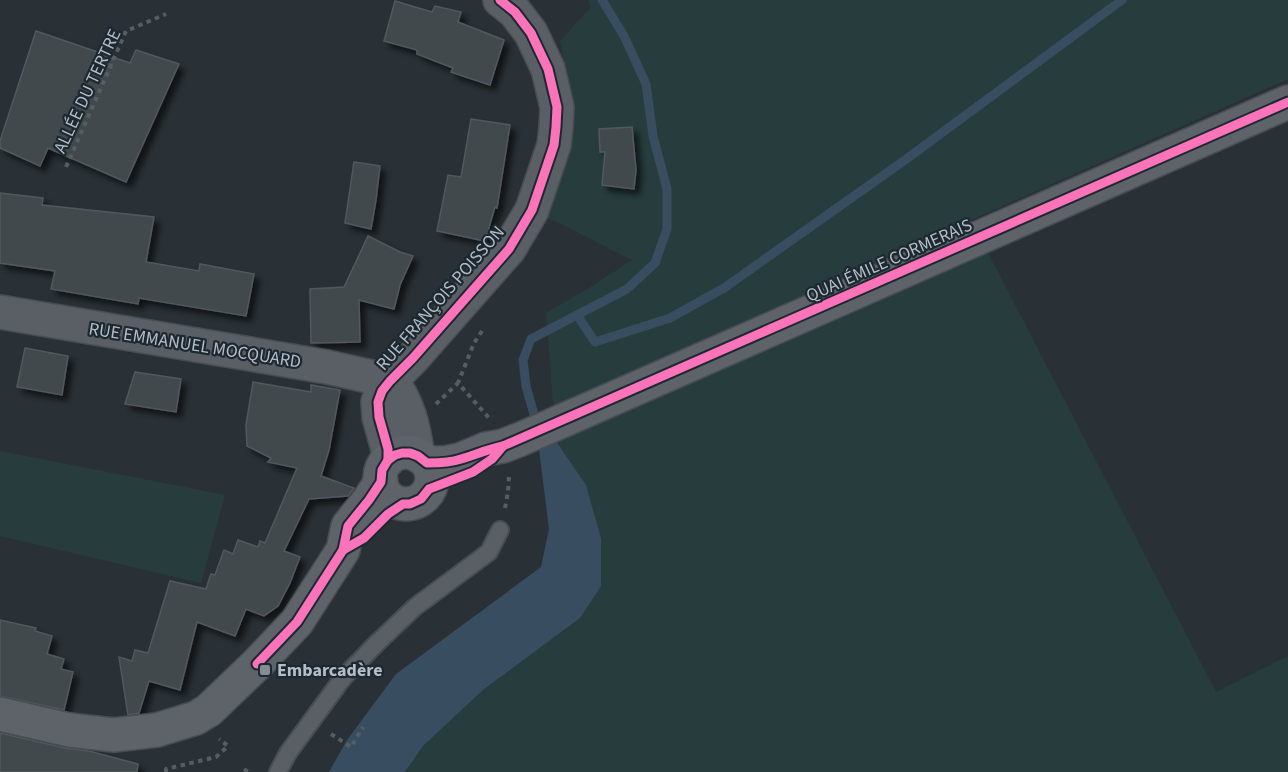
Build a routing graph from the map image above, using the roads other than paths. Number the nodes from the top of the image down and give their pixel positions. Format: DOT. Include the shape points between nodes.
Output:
graph roads {
  1 [pos="500,0"];
  2 [pos="1288,102"];
  3 [pos="0,312"];
  4 [pos="390,381"];
  5 [pos="408,476"];
  6 [pos="500,530"];
  7 [pos="0,714"];
  8 [pos="278,772"];
  1 -- 4 [label="street, RUE FRANÇOIS POISSON" via="531,33 548,69 557,107 554,145 532,210 509,249"];
  2 -- 5 [label="street, QUAI ÉMILE CORMERAIS" via="512,442 473,472"];
  3 -- 4 [label="street, RUE EMMANUEL MOCQUARD"];
  4 -- 5 [label="street, RUE FRANÇOIS POISSON" via="397,388 410,420"];
  5 -- 7 [label="street" via="369,500 348,526 343,550 297,622 209,710 196,718 157,730 114,735 69,730"];
  6 -- 8 [label="lane" via="489,552 415,607 343,678"];
}
